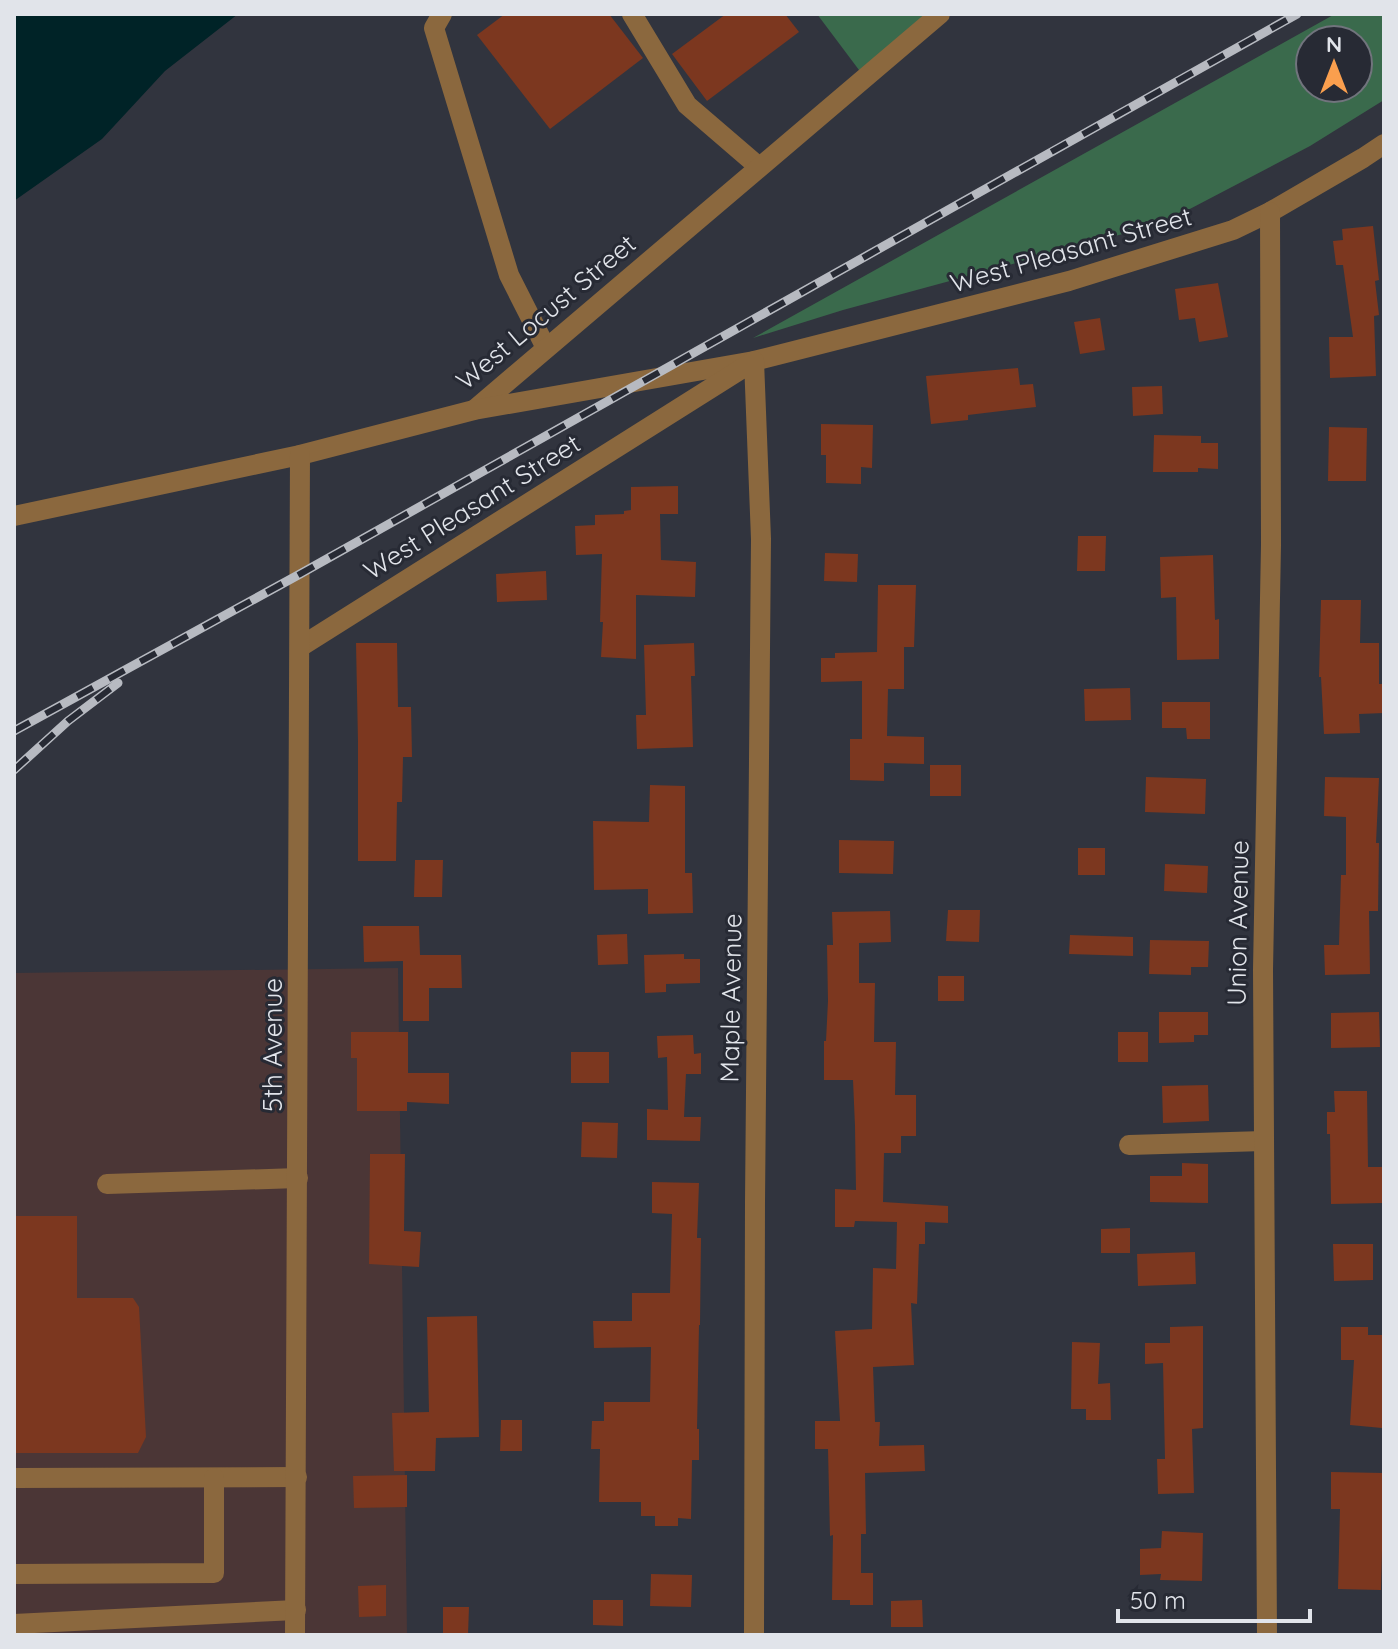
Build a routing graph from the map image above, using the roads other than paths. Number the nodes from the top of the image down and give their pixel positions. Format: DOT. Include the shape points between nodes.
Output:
graph roads {
  1 [pos="442,14"];
  2 [pos="632,14"];
  3 [pos="940,14"];
  4 [pos="1384,144"];
  5 [pos="759,167"];
  6 [pos="1270,212"];
  7 [pos="546,348"];
  8 [pos="754,361"];
  9 [pos="474,410"];
  10 [pos="300,455"];
  11 [pos="14,516"];
  12 [pos="300,647"];
  13 [pos="1264,1141"];
  14 [pos="1129,1145"];
  15 [pos="298,1178"];
  16 [pos="107,1184"];
  17 [pos="297,1477"];
  18 [pos="14,1478"];
  19 [pos="214,1478"];
  20 [pos="14,1574"];
  21 [pos="296,1610"];
  22 [pos="14,1624"];
  23 [pos="295,1635"];
  24 [pos="754,1635"];
  25 [pos="1267,1635"];
  1 -- 7 [label="street" via="434,28 509,275"];
  2 -- 5 [label="street" via="687,105"];
  3 -- 5 [label="street, West Locust Street"];
  4 -- 6 [label="street, West Pleasant Street"];
  5 -- 7 [label="street, West Locust Street"];
  6 -- 8 [label="street, West Pleasant Street" via="1233,230 1069,281"];
  6 -- 13 [label="street, Union Avenue"];
  7 -- 9 [label="street, West Locust Street"];
  8 -- 9 [label="street, West Pleasant Street"];
  8 -- 12 [label="street, West Pleasant Street"];
  8 -- 24 [label="street, Maple Avenue" via="761,539"];
  9 -- 10 [label="street, West Locust Street"];
  10 -- 11 [label="street, West Locust Street"];
  10 -- 12 [label="street, 5th Avenue"];
  12 -- 15 [label="street, 5th Avenue"];
  13 -- 14 [label="street"];
  13 -- 25 [label="street, Union Avenue"];
  15 -- 16 [label="street"];
  15 -- 17 [label="street, 5th Avenue"];
  17 -- 19 [label="street"];
  17 -- 21 [label="street, 5th Avenue"];
  18 -- 19 [label="street"];
  19 -- 20 [label="street" via="214,1573"];
  21 -- 22 [label="street"];
  21 -- 23 [label="street, 5th Avenue"];
}
